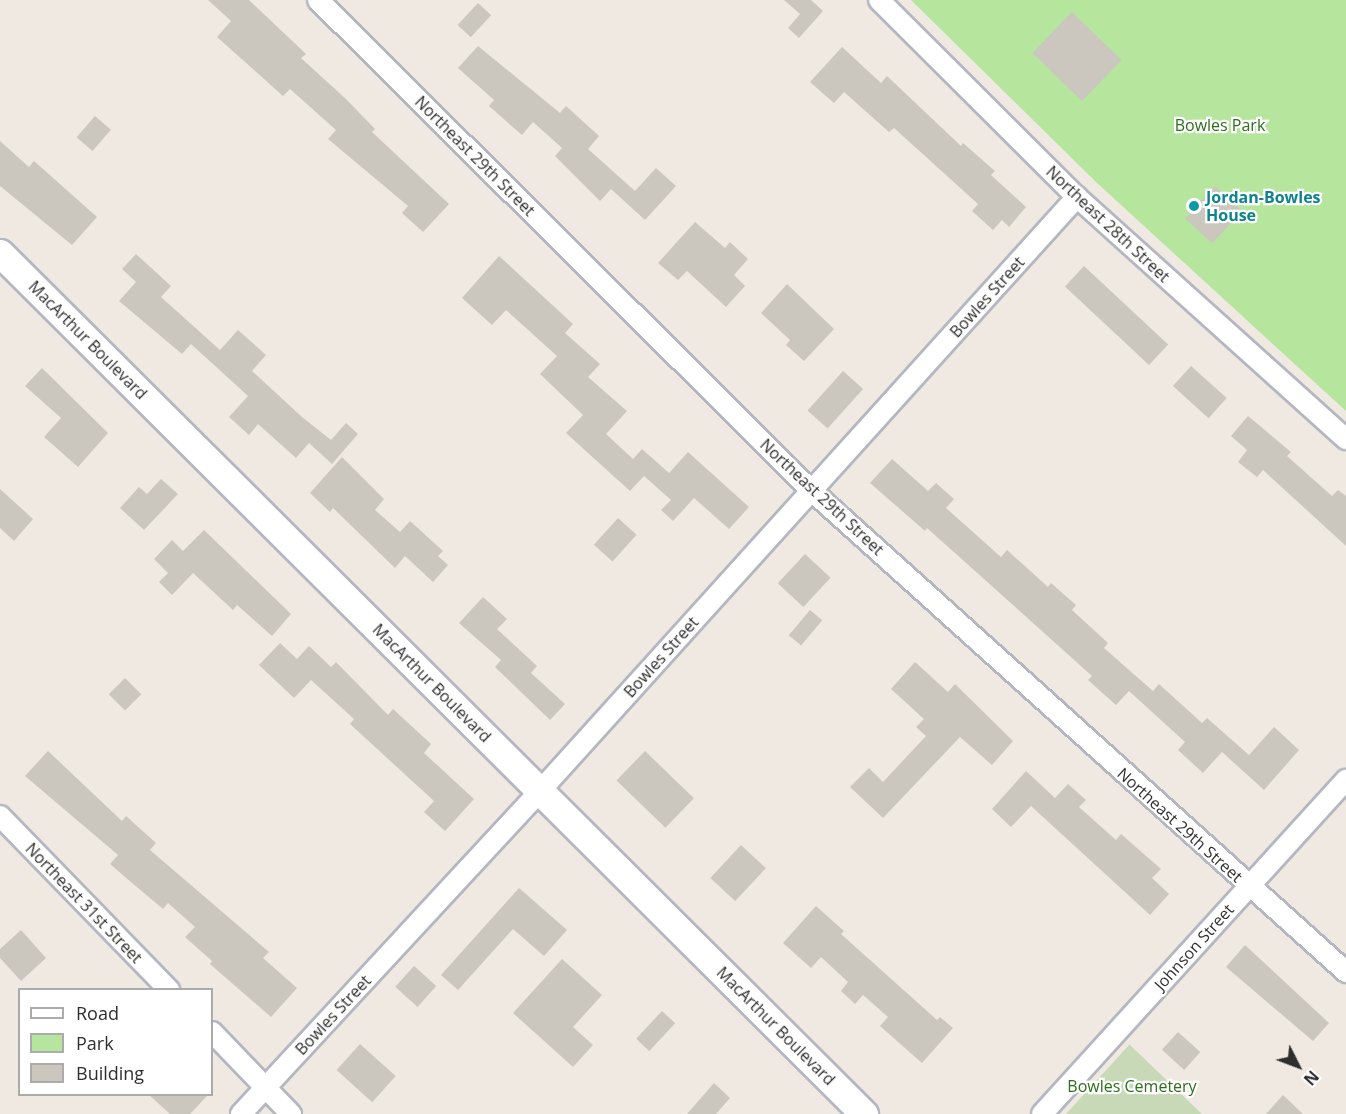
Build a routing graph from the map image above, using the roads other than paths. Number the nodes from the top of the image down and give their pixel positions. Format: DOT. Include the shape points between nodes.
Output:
graph roads {
  1 [pos="318,0"];
  2 [pos="879,0"];
  3 [pos="1077,197"];
  4 [pos="0,253"];
  5 [pos="1346,439"];
  6 [pos="812,491"];
  7 [pos="1346,780"];
  8 [pos="540,791"];
  9 [pos="0,816"];
  10 [pos="1249,886"];
  11 [pos="1346,972"];
  12 [pos="167,988"];
  13 [pos="213,1033"];
  14 [pos="266,1087"];
  15 [pos="241,1114"];
  16 [pos="291,1114"];
  17 [pos="864,1114"];
  18 [pos="1042,1114"];
  1 -- 6 [label="street, Northeast 29th Street"];
  2 -- 3 [label="street, Northeast 28th Street"];
  3 -- 5 [label="street, Northeast 28th Street"];
  3 -- 6 [label="street, Bowles Street"];
  4 -- 8 [label="main road, MacArthur Boulevard"];
  6 -- 8 [label="street, Bowles Street"];
  6 -- 10 [label="street, Northeast 29th Street"];
  7 -- 10 [label="street, Johnson Street"];
  8 -- 14 [label="street, Bowles Street"];
  8 -- 17 [label="main road, MacArthur Boulevard"];
  9 -- 12 [label="street, Northeast 31st Street"];
  10 -- 11 [label="street, Northeast 29th Street"];
  10 -- 18 [label="street, Johnson Street"];
  13 -- 14 [label="street"];
  14 -- 15 [label="street, Bowles Street"];
  14 -- 16 [label="street"];
}
